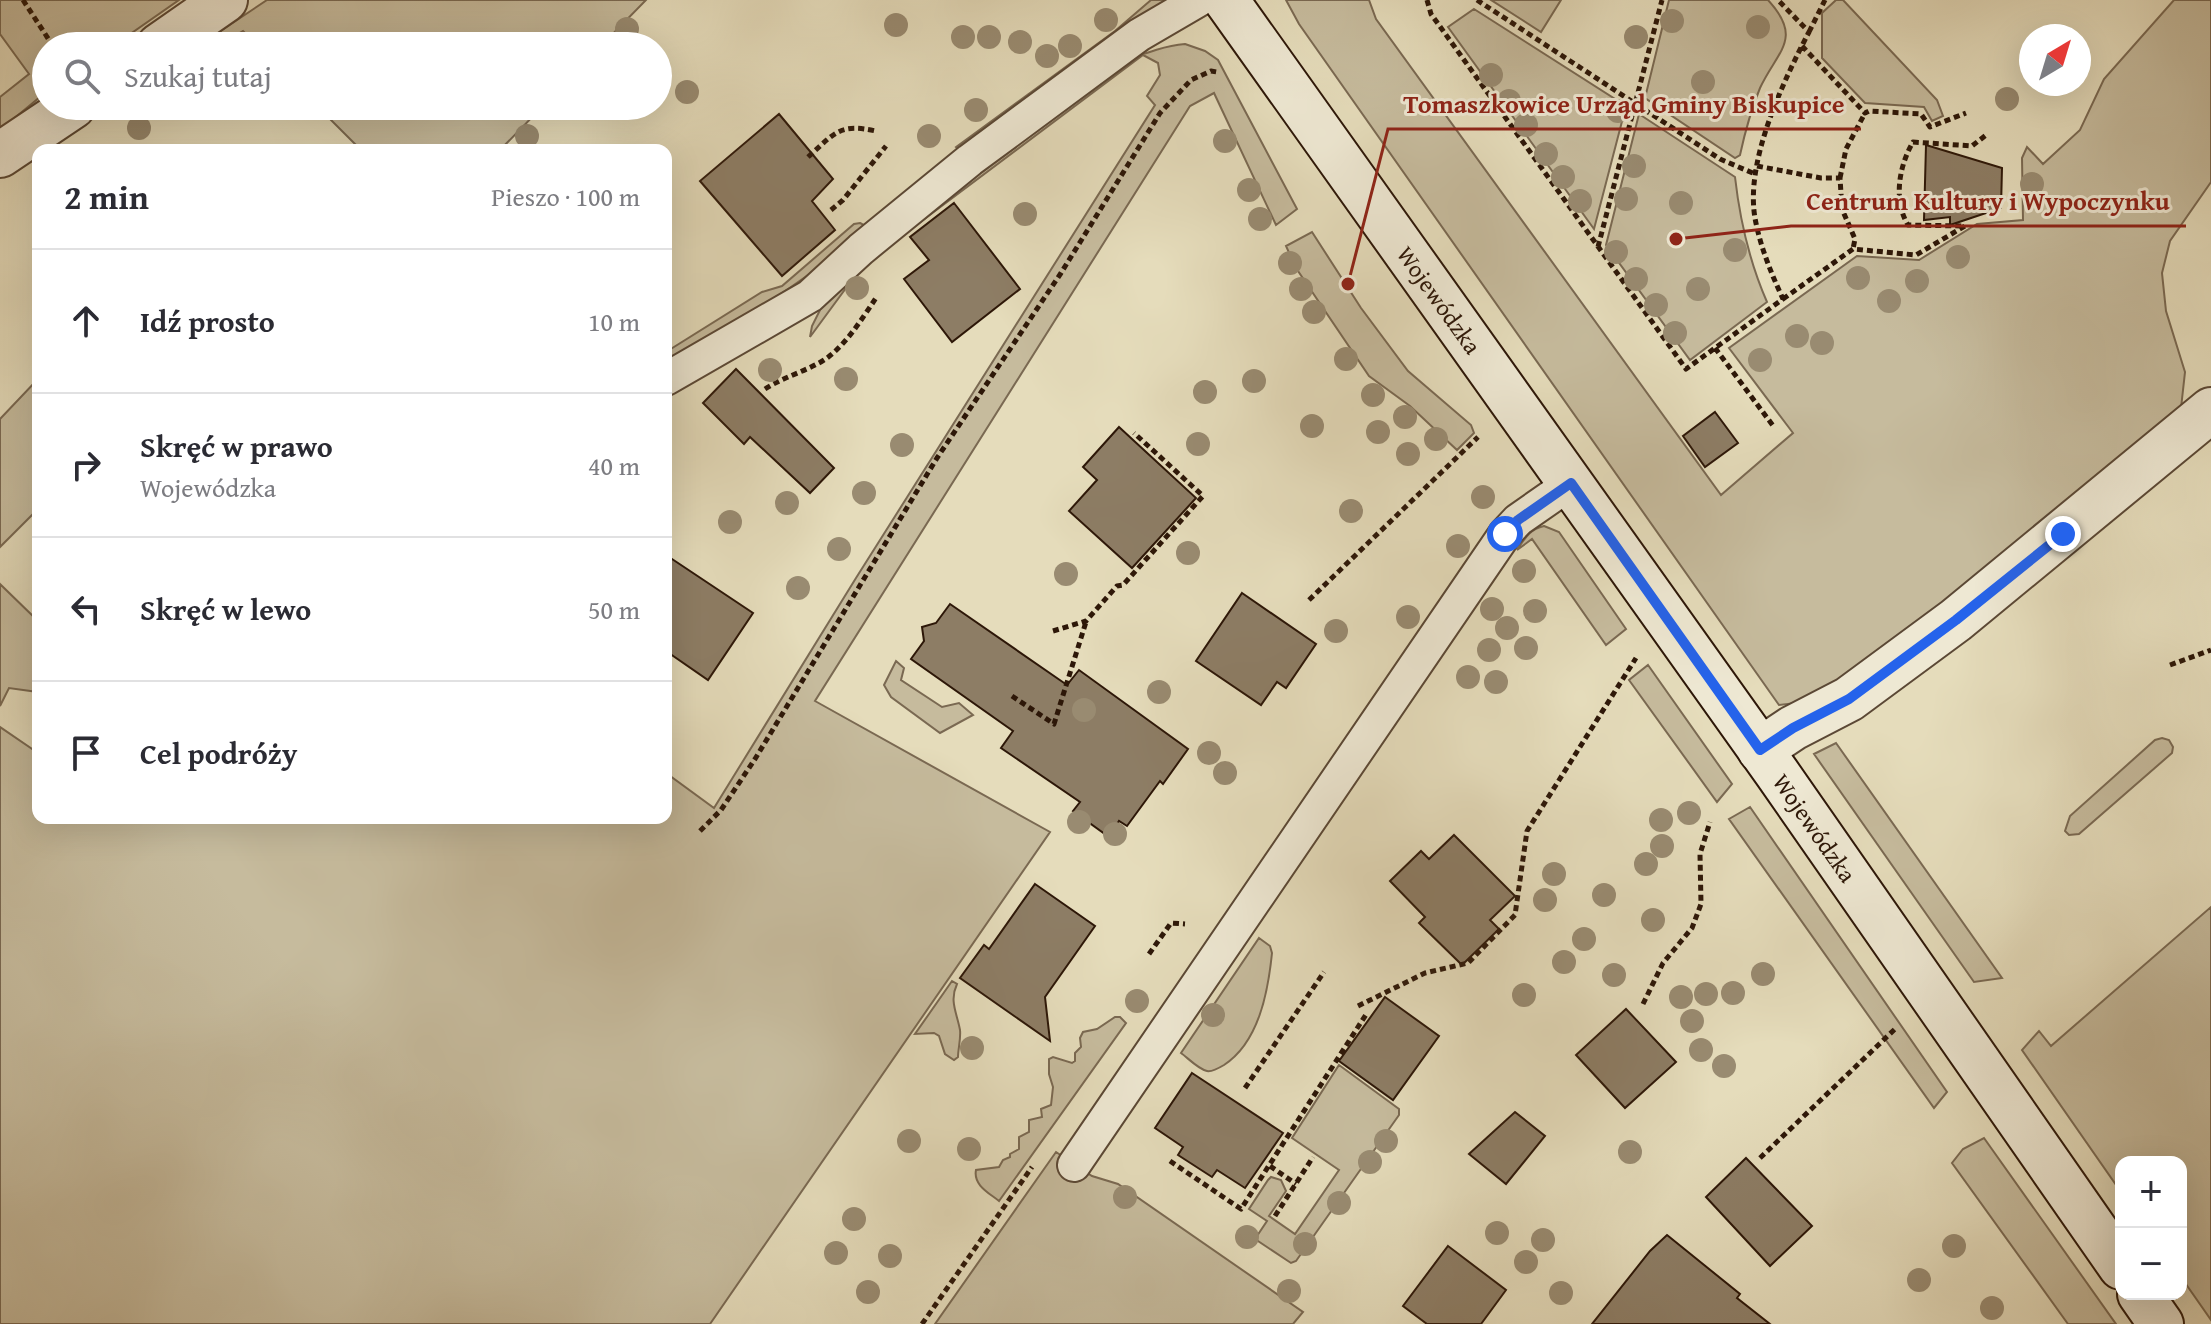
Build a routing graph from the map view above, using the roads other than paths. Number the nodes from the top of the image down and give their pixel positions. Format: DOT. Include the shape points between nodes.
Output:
graph roads {
  1 [pos="225,0"];
  2 [pos="1199,0"];
  3 [pos="1226,0"];
  4 [pos="179,32"];
  5 [pos="52,120"];
  6 [pos="0,155"];
  7 [pos="672,376"];
  8 [pos="2211,410"];
  9 [pos="1571,483"];
  10 [pos="1760,750"];
  11 [pos="1074,1165"];
  12 [pos="2115,1258"];
  13 [pos="2144,1300"];
  14 [pos="2161,1324"];
  1 -- 4 [label="main road"];
  2 -- 7 [label="lane" via="1139,35 970,160 810,296"];
  3 -- 9 [label="main road, Wojewódzka"];
  5 -- 6 [label="main road"];
  8 -- 10 [label="main road" via="1956,620 1849,699"];
  9 -- 10 [label="main road, Wojewódzka"];
  9 -- 11 [label="lane" via="1505,534"];
  10 -- 12 [label="main road, Wojewódzka"];
  13 -- 14 [label="main road"];
}
